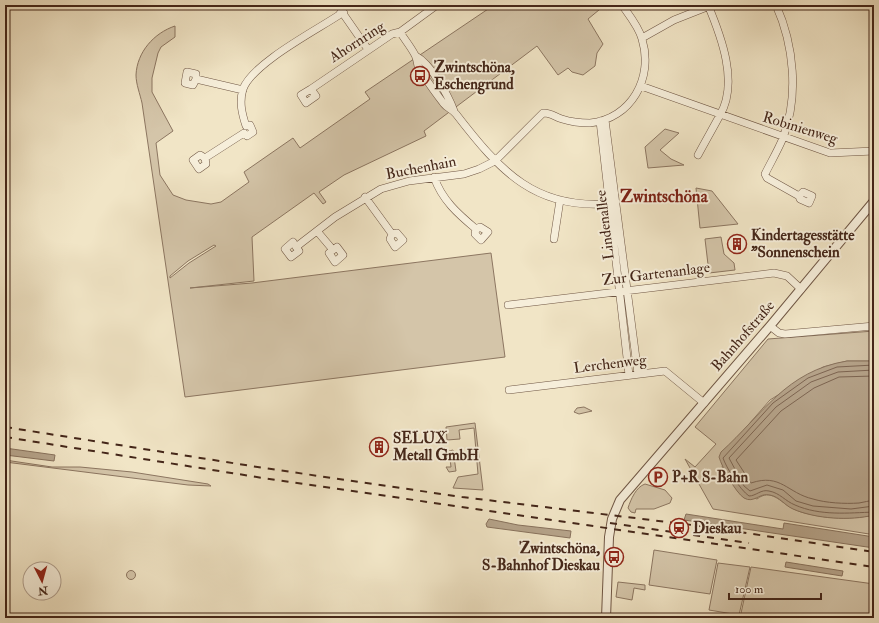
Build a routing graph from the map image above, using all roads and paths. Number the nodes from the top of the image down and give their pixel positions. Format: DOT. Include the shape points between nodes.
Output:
graph roads {
  1 [pos="437,5"];
  2 [pos="622,5"];
  3 [pos="776,5"];
  4 [pos="345,6"];
  5 [pos="710,6"];
  6 [pos="400,32"];
  7 [pos="642,38"];
  8 [pos="369,48"];
  9 [pos="196,79"];
  10 [pos="641,86"];
  11 [pos="311,89"];
  12 [pos="243,90"];
  13 [pos="720,115"];
  14 [pos="603,121"];
  15 [pos="244,129"];
  16 [pos="253,132"];
  17 [pos="783,137"];
  18 [pos="874,151"];
  19 [pos="698,155"];
  20 [pos="205,158"];
  21 [pos="495,161"];
  22 [pos="434,177"];
  23 [pos="800,196"];
  24 [pos="365,197"];
  25 [pos="560,200"];
  26 [pos="874,201"];
  27 [pos="612,204"];
  28 [pos="476,229"];
  29 [pos="317,231"];
  30 [pos="392,234"];
  31 [pos="554,239"];
  32 [pos="296,246"];
  33 [pos="333,250"];
  34 [pos="801,289"];
  35 [pos="623,291"];
  36 [pos="508,305"];
  37 [pos="770,326"];
  38 [pos="874,326"];
  39 [pos="638,374"];
  40 [pos="629,375"];
  41 [pos="509,390"];
  42 [pos="704,403"];
  43 [pos="606,618"];
  1 -- 6 [label="street, Ahornring"];
  2 -- 7 [label="street"];
  3 -- 17 [label="street" via="786,30 792,69 790,112"];
  4 -- 8 [label="street" via="344,15"];
  4 -- 12 [label="street" via="339,15 262,66 249,78"];
  5 -- 7 [label="street" via="674,20"];
  5 -- 13 [label="street" via="728,71 728,90"];
  6 -- 8 [label="street, Ahornring"];
  6 -- 21 [label="street" via="416,56 418,66 445,105 454,111"];
  7 -- 10 [label="street" via="645,62"];
  8 -- 11 [label="street, Ahornring"];
  9 -- 12 [label="street"];
  10 -- 13 [label="street, Robinienweg"];
  10 -- 14 [label="street" via="624,109"];
  12 -- 15 [label="street" via="241,104"];
  13 -- 17 [label="street, Robinienweg"];
  13 -- 19 [label="street"];
  14 -- 21 [label="street" via="575,122 563,120 547,112 542,113"];
  14 -- 27 [label="street, Lindenallee"];
  15 -- 16 [label="street" via="250,125"];
  15 -- 20 [label="street"];
  17 -- 18 [label="street, Robinienweg" via="830,154"];
  17 -- 23 [label="street" via="765,174 773,183"];
  21 -- 22 [label="street, Buchenhain" via="464,174"];
  21 -- 25 [label="street" via="523,185"];
  22 -- 24 [label="street, Buchenhain" via="395,184"];
  22 -- 28 [label="street" via="446,201"];
  24 -- 29 [label="street, Buchenhain"];
  24 -- 30 [label="street"];
  25 -- 27 [label="street" via="592,205"];
  25 -- 31 [label="street"];
  26 -- 34 [label="street, Bahnhofstraße"];
  27 -- 35 [label="street, Lindenallee"];
  29 -- 32 [label="street, Buchenhain"];
  29 -- 33 [label="street"];
  34 -- 35 [label="street, Zur Gartenanlage" via="787,276 774,273"];
  34 -- 37 [label="street, Bahnhofstraße"];
  35 -- 36 [label="street, Zur Gartenanlage"];
  35 -- 39 [label="street, Lindenallee"];
  35 -- 40 [label="street, Lindenallee"];
  37 -- 38 [label="street" via="785,334"];
  37 -- 42 [label="street, Bahnhofstraße"];
  39 -- 40 [label="street, Lerchenweg"];
  39 -- 42 [label="street, Lerchenweg" via="668,372"];
  40 -- 41 [label="street, Lerchenweg"];
  42 -- 43 [label="street, Bahnhofstraße" via="620,500 612,518"];
}
